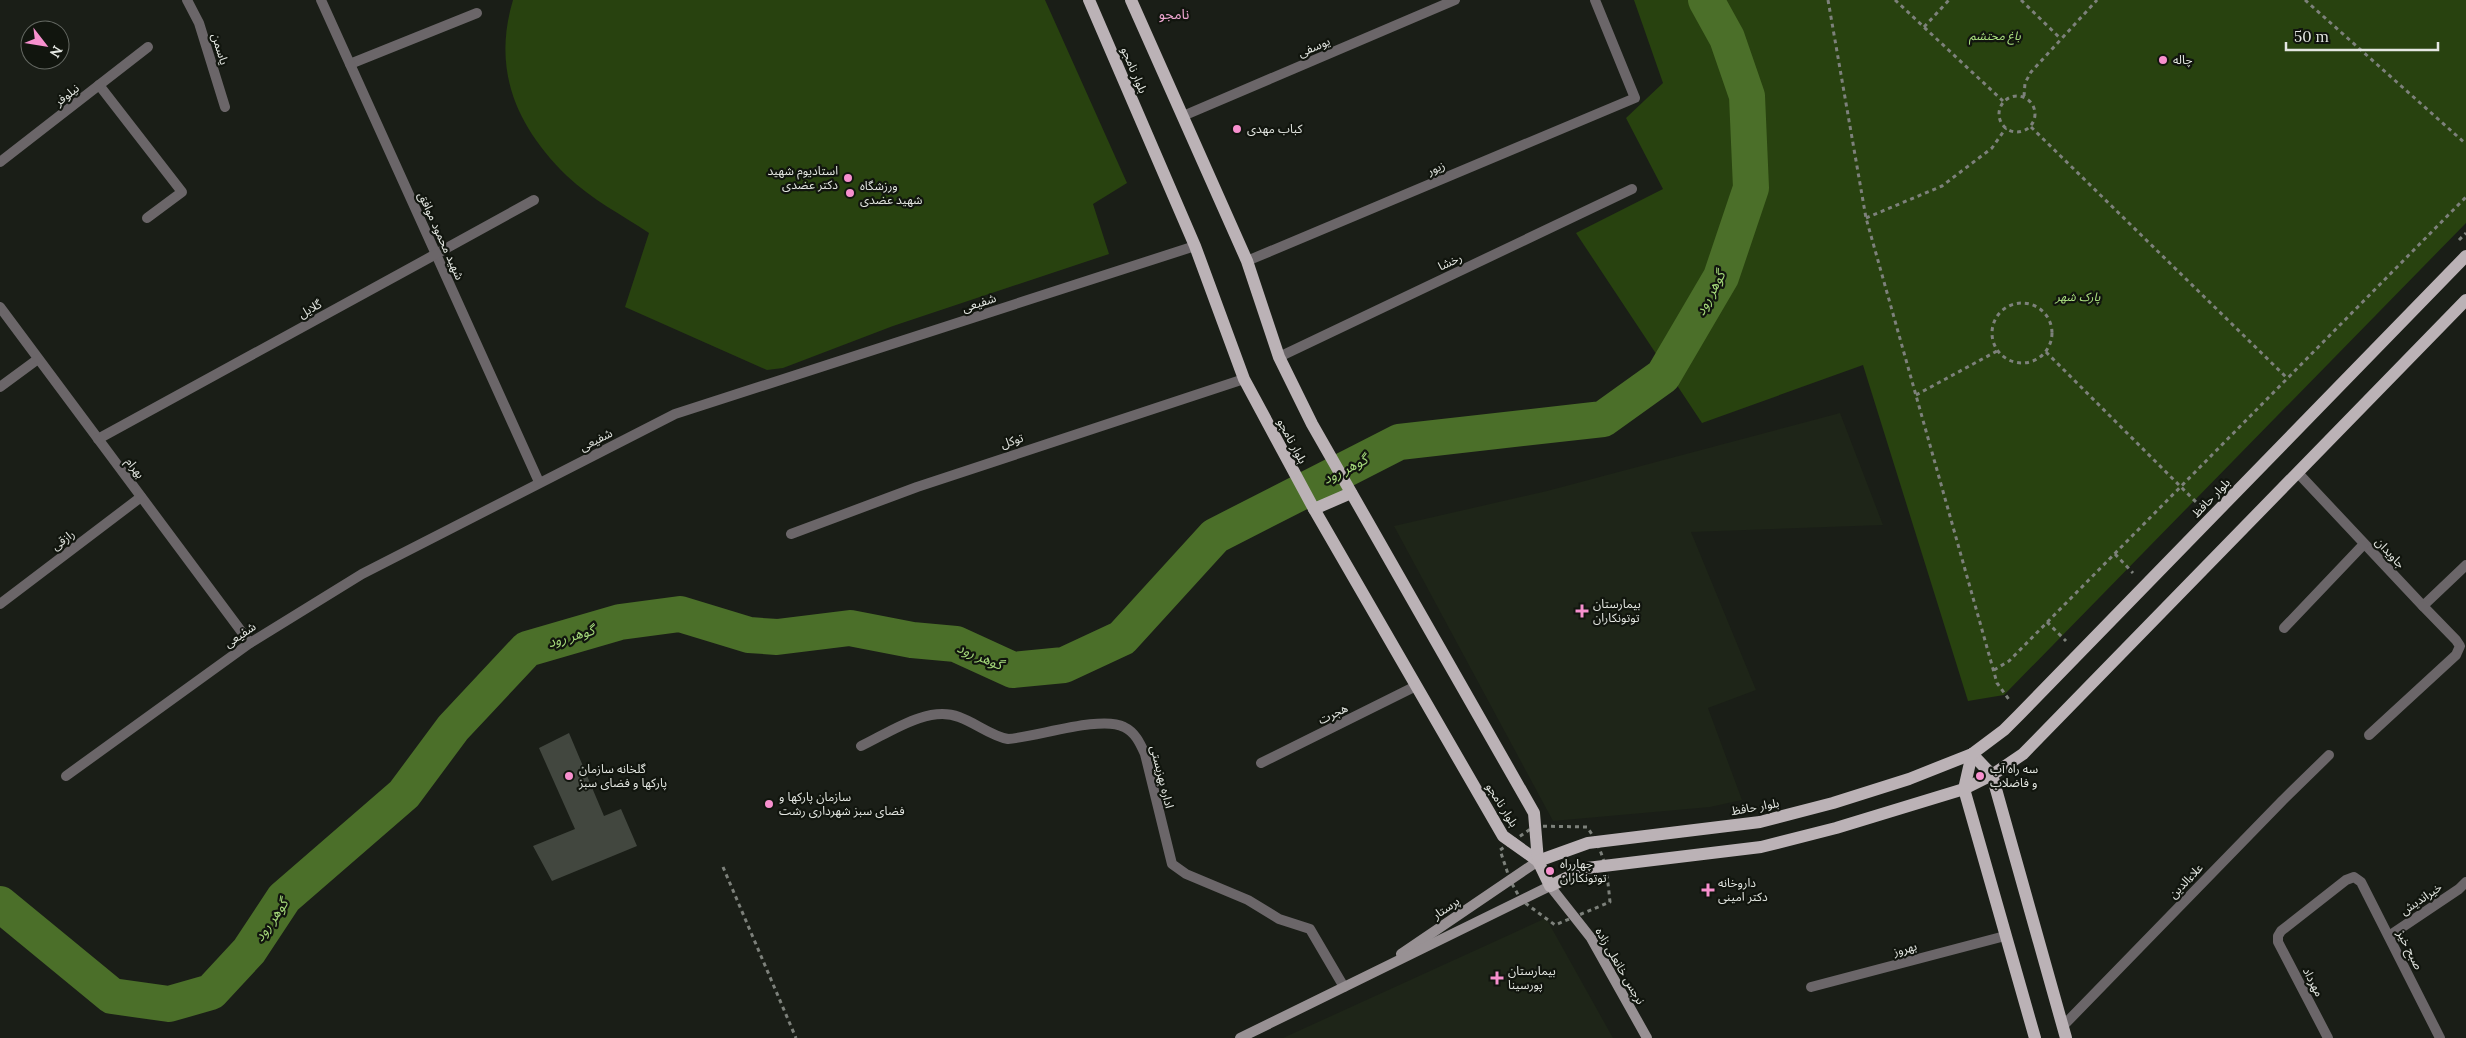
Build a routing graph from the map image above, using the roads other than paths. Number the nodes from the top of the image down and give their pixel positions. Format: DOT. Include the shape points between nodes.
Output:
graph roads {
  1 [pos="187,0"];
  2 [pos="321,0"];
  3 [pos="1089,0"];
  4 [pos="1131,0"];
  5 [pos="1456,0"];
  6 [pos="1595,0"];
  7 [pos="477,13"];
  8 [pos="148,47"];
  9 [pos="350,64"];
  10 [pos="99,85"];
  11 [pos="225,107"];
  12 [pos="1183,116"];
  13 [pos="0,162"];
  14 [pos="1632,189"];
  15 [pos="534,200"];
  16 [pos="146,218"];
  17 [pos="1195,246"];
  18 [pos="436,254"];
  19 [pos="2466,256"];
  20 [pos="1248,261"];
  21 [pos="2466,300"];
  22 [pos="0,308"];
  23 [pos="1279,357"];
  24 [pos="38,359"];
  25 [pos="1244,379"];
  26 [pos="0,386"];
  27 [pos="98,439"];
  28 [pos="2298,473"];
  29 [pos="539,482"];
  30 [pos="1351,493"];
  31 [pos="141,497"];
  32 [pos="1314,509"];
  33 [pos="791,534"];
  34 [pos="2364,544"];
  35 [pos="2466,565"];
  36 [pos="0,604"];
  37 [pos="2423,606"];
  38 [pos="2284,628"];
  39 [pos="250,643"];
  40 [pos="1416,686"];
  41 [pos="2369,735"];
  42 [pos="861,746"];
  43 [pos="1972,754"];
  44 [pos="2329,755"];
  45 [pos="1260,763"];
  46 [pos="66,776"];
  47 [pos="1992,776"];
  48 [pos="1964,789"];
  49 [pos="1538,861"];
  50 [pos="2466,882"];
  51 [pos="1550,886"];
  52 [pos="2005,936"];
  53 [pos="2278,936"];
  54 [pos="2389,936"];
  55 [pos="1369,976"];
  56 [pos="1344,987"];
  57 [pos="1811,987"];
  58 [pos="2065,1032"];
  59 [pos="1240,1038"];
  60 [pos="1648,1038"];
  61 [pos="2035,1038"];
  62 [pos="2328,1038"];
  63 [pos="2440,1038"];
  1 -- 11 [label="street, یاسمن" via="198,22"];
  2 -- 9 [label="street, شهید محمود موافق"];
  3 -- 17 [label="main road, بلوار نامجو"];
  4 -- 12 [label="main road, بلوار نامجو"];
  5 -- 12 [label="street, یوسفی"];
  6 -- 20 [label="street, زیور" via="1635,98"];
  7 -- 9 [label="street"];
  8 -- 10 [label="street, نیلوفر"];
  9 -- 18 [label="street, شهید محمود موافق"];
  10 -- 13 [label="street, نیلوفر"];
  10 -- 16 [label="street" via="182,192"];
  12 -- 20 [label="main road, بلوار نامجو"];
  14 -- 23 [label="street, رخشا"];
  15 -- 18 [label="street, گلایل"];
  17 -- 25 [label="main road, بلوار نامجو"];
  17 -- 29 [label="street, شفیعی" via="675,414"];
  18 -- 27 [label="street, گلایل"];
  18 -- 29 [label="street, شهید محمود موافق"];
  19 -- 43 [label="main road, بلوار حافظ" via="2019,715"];
  20 -- 23 [label="main road, بلوار نامجو"];
  21 -- 28 [label="main road"];
  22 -- 24 [label="street, بهرام"];
  23 -- 30 [label="main road, بلوار نامجو"];
  24 -- 26 [label="street"];
  24 -- 27 [label="street, بهرام"];
  25 -- 32 [label="main road, بلوار نامجو"];
  25 -- 33 [label="street, توکل" via="917,486"];
  27 -- 31 [label="street, بهرام"];
  28 -- 34 [label="street, جاویدان"];
  28 -- 47 [label="main road" via="2024,754"];
  29 -- 39 [label="street, شفیعی" via="362,574"];
  30 -- 32 [label="main road"];
  30 -- 49 [label="main road, بلوار نامجو" via="1534,813"];
  31 -- 36 [label="street, رازقی"];
  31 -- 39 [label="street, بهرام"];
  32 -- 40 [label="main road, بلوار نامجو"];
  34 -- 37 [label="street, جاویدان"];
  34 -- 38 [label="street"];
  35 -- 37 [label="street"];
  37 -- 41 [label="street, جاویدان" via="2460,646 2456,655"];
  39 -- 46 [label="street, شفیعی"];
  40 -- 45 [label="street, هجرت"];
  40 -- 49 [label="main road, بلوار نامجو" via="1503,836"];
  42 -- 56 [label="street, اداره بهزیستی" via="914,720 943,714 1008,739 1103,722 1124,727 1140,743 1145,754 1172,864 1186,874 1248,900 1279,920 1310,929"];
  43 -- 47 [label="main road"];
  43 -- 48 [label="main road"];
  43 -- 49 [label="main road, بلوار حافظ" via="1908,780 1769,820 1588,843"];
  44 -- 58 [label="street, علاءالدین"];
  47 -- 48 [label="main road"];
  47 -- 58 [label="main road"];
  48 -- 51 [label="main road" via="1761,847 1587,868"];
  48 -- 52 [label="main road"];
  49 -- 51 [label="main road"];
  49 -- 55 [label="street, پرستار"];
  50 -- 54 [label="street, خیراندیش"];
  51 -- 55 [label="street, پرستار"];
  51 -- 60 [label="street, نرجس خانعلی زاده" via="1591,938"];
  52 -- 57 [label="street, بهروز"];
  52 -- 61 [label="main road"];
  53 -- 54 [label="street, صبح خیز" via="2346,880 2354,877 2361,882"];
  53 -- 62 [label="street, مهرداد" via="2278,942"];
  54 -- 63 [label="street, صبح خیز"];
  55 -- 56 [label="street, پرستار"];
  56 -- 59 [label="street, پرستار"];
}
